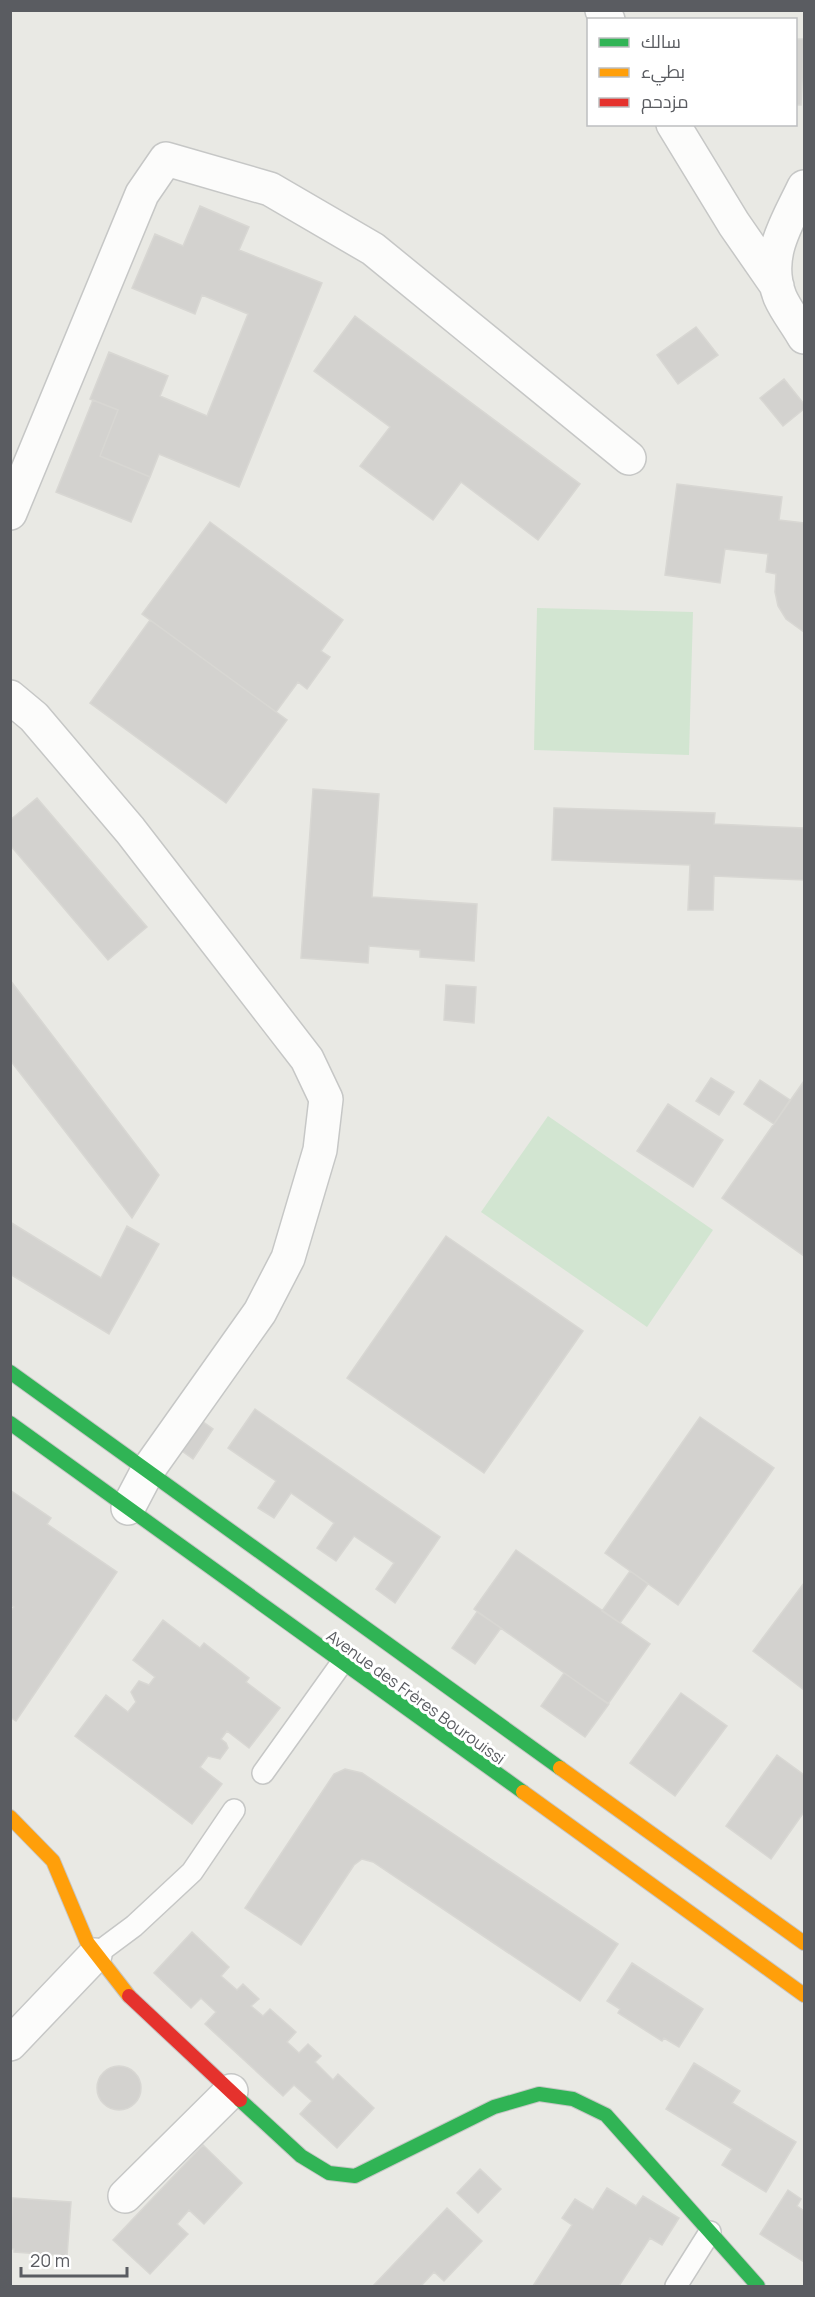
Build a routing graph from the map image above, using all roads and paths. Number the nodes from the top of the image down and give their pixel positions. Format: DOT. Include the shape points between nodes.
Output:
graph roads {
  1 [pos="674,126"];
  2 [pos="804,187"];
  3 [pos="777,286"];
  4 [pos="804,337"];
  5 [pos="629,458"];
  6 [pos="10,513"];
  7 [pos="10,697"];
  8 [pos="10,1372"];
  9 [pos="10,1423"];
  10 [pos="148,1470"];
  11 [pos="128,1508"];
  12 [pos="341,1664"];
  13 [pos="262,1773"];
  14 [pos="234,1810"];
  15 [pos="10,1817"];
  16 [pos="804,1943"];
  17 [pos="95,1955"];
  18 [pos="804,1995"];
  19 [pos="10,2044"];
  20 [pos="231,2091"];
  21 [pos="125,2196"];
  22 [pos="710,2232"];
  23 [pos="676,2286"];
  24 [pos="758,2286"];
  1 -- 3 [label="street"];
  2 -- 3 [label="street" via="776,245"];
  3 -- 4 [label="street"];
  5 -- 6 [label="street" via="373,249 270,189 166,159 142,194"];
  7 -- 10 [label="street" via="34,717 130,830 307,1059 326,1099 320,1150 288,1258 260,1312"];
  8 -- 10 [label="main road"];
  9 -- 11 [label="main road, Avenue des Frères Bourouissi"];
  10 -- 11 [label="street"];
  10 -- 16 [label="main road"];
  11 -- 12 [label="main road, Avenue des Frères Bourouissi"];
  12 -- 13 [label="lane"];
  12 -- 18 [label="main road, Avenue des Frères Bourouissi"];
  14 -- 17 [label="lane" via="192,1872 134,1926"];
  15 -- 17 [label="main road" via="53,1861"];
  17 -- 19 [label="street"];
  17 -- 20 [label="main road" via="131,1999"];
  20 -- 21 [label="street"];
  20 -- 22 [label="main road" via="301,2156 329,2173 355,2176 494,2107 539,2094 573,2099 606,2115"];
  22 -- 23 [label="lane"];
  22 -- 24 [label="main road"];
}
